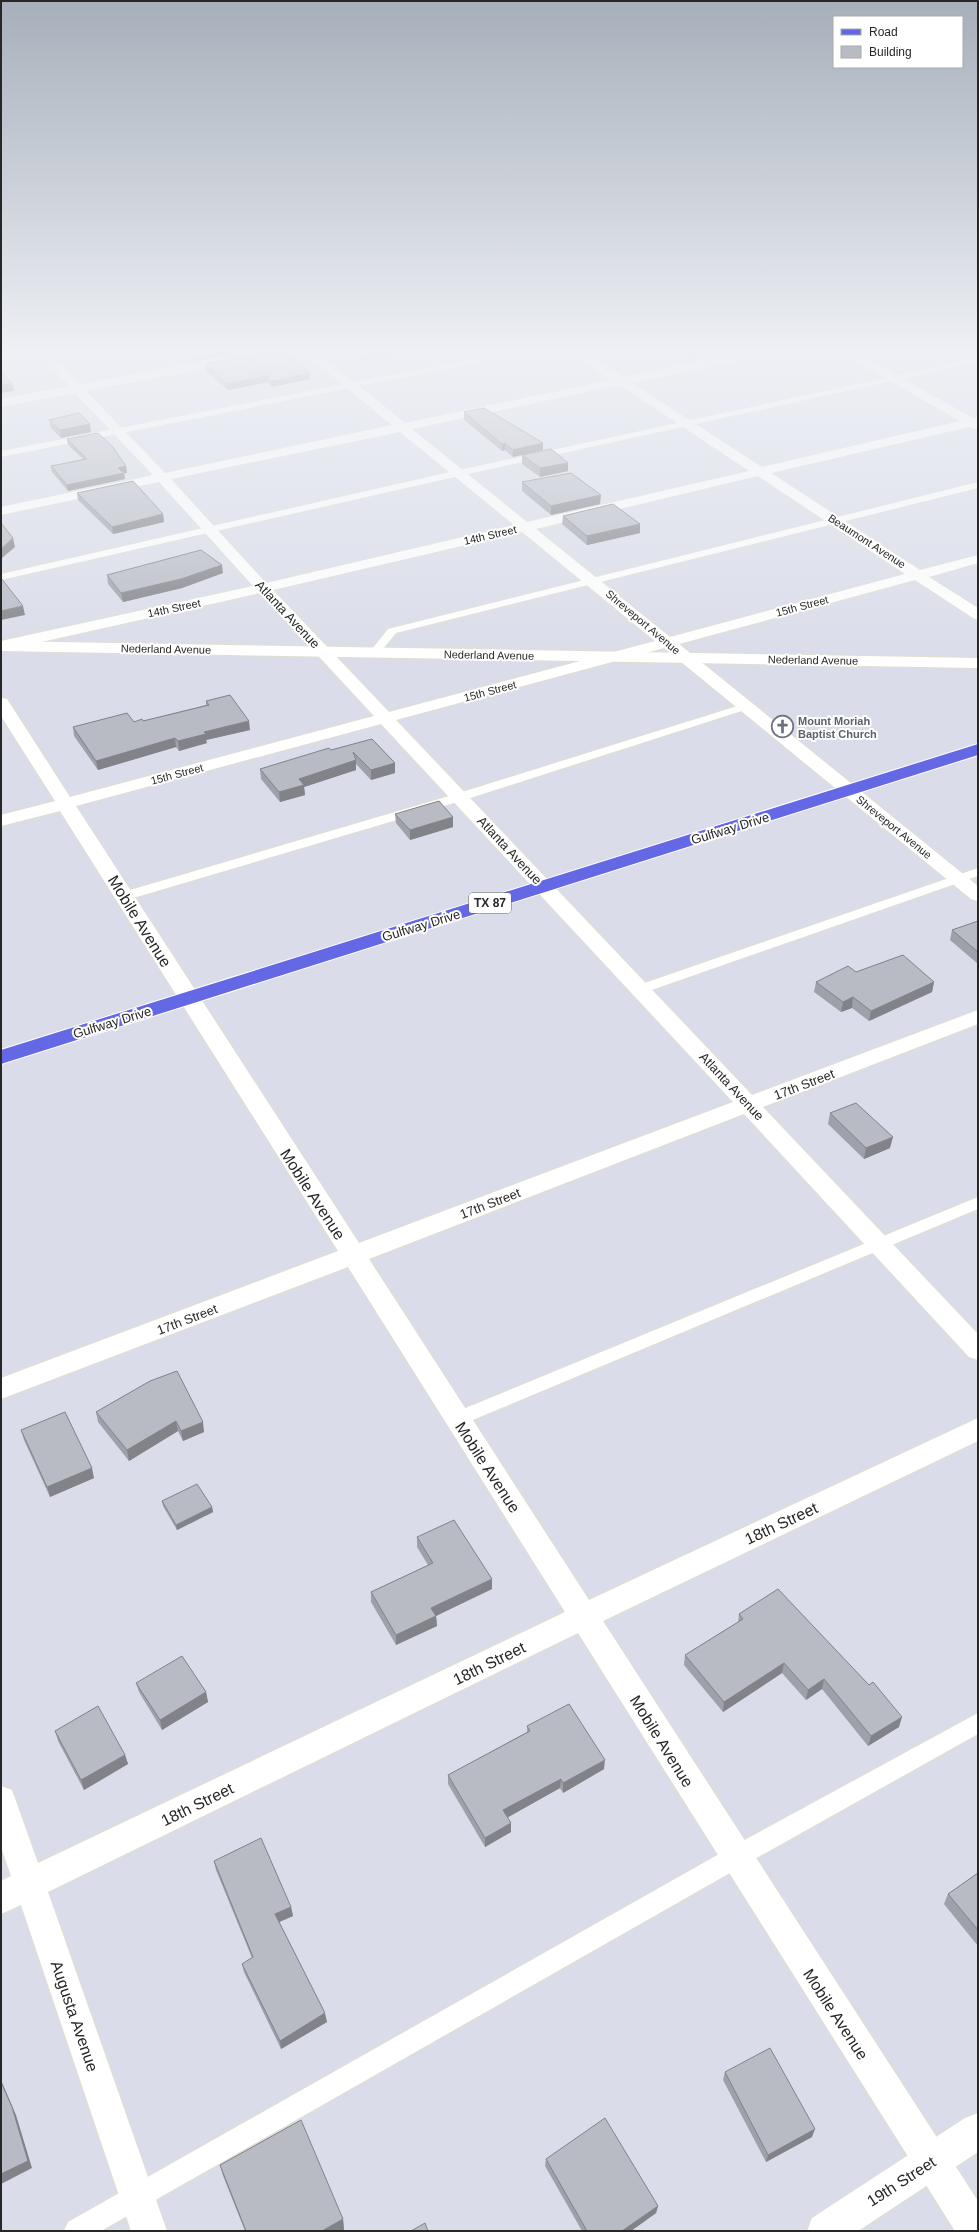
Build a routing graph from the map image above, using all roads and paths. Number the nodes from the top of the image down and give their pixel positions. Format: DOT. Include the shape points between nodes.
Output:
graph roads {
  1 [pos="141,454"];
  2 [pos="277,454"];
  3 [pos="435,454"];
  4 [pos="547,454"];
  5 [pos="732,454"];
  6 [pos="838,454"];
  7 [pos="759,472"];
  8 [pos="459,473"];
  9 [pos="163,478"];
  10 [pos="978,485"];
  11 [pos="1,511"];
  12 [pos="835,519"];
  13 [pos="523,527"];
  14 [pos="211,529"];
  15 [pos="978,559"];
  16 [pos="919,574"];
  17 [pos="1,578"];
  18 [pos="592,580"];
  19 [pos="263,588"];
  20 [pos="978,614"];
  21 [pos="668,642"];
  22 [pos="1,646"];
  23 [pos="324,651"];
  24 [pos="374,653"];
  25 [pos="618,657"];
  26 [pos="686,658"];
  27 [pos="978,663"];
  28 [pos="1,703"];
  29 [pos="747,706"];
  30 [pos="385,718"];
  31 [pos="978,750"];
  32 [pos="849,790"];
  33 [pos="460,797"];
  34 [pos="66,804"];
  35 [pos="1,821"];
  36 [pos="978,872"];
  37 [pos="958,879"];
  38 [pos="544,886"];
  39 [pos="978,895"];
  40 [pos="125,896"];
  41 [pos="641,989"];
  42 [pos="188,998"];
  43 [pos="978,1017"];
  44 [pos="1,1057"];
  45 [pos="749,1105"];
  46 [pos="978,1203"];
  47 [pos="880,1245"];
  48 [pos="352,1256"];
  49 [pos="978,1350"];
  50 [pos="1,1389"];
  51 [pos="457,1419"];
  52 [pos="978,1429"];
  53 [pos="583,1617"];
  54 [pos="978,1723"];
  55 [pos="1,1802"];
  56 [pos="736,1857"];
  57 [pos="15,1892"];
  58 [pos="978,2131"];
  59 [pos="931,2162"];
  60 [pos="137,2197"];
  61 [pos="77,2231"];
  62 [pos="149,2231"];
  63 [pos="825,2231"];
  64 [pos="976,2231"];
  1 -- 9 [label="street, Atlanta Avenue"];
  2 -- 9 [label="street"];
  3 -- 8 [label="street, Shreveport Avenue"];
  4 -- 8 [label="lane"];
  5 -- 7 [label="street, Beaumont Avenue"];
  6 -- 7 [label="street, 14th Street"];
  7 -- 12 [label="street, Beaumont Avenue"];
  7 -- 13 [label="street, 14th Street"];
  8 -- 13 [label="street, Shreveport Avenue"];
  8 -- 14 [label="lane"];
  9 -- 11 [label="street"];
  9 -- 14 [label="street, Atlanta Avenue"];
  10 -- 12 [label="lane"];
  12 -- 16 [label="street, Beaumont Avenue"];
  12 -- 18 [label="lane"];
  13 -- 18 [label="street, Shreveport Avenue"];
  13 -- 19 [label="street, 14th Street"];
  14 -- 17 [label="lane"];
  14 -- 19 [label="street, Atlanta Avenue"];
  15 -- 16 [label="street, 15th Street"];
  16 -- 20 [label="street, Beaumont Avenue"];
  16 -- 21 [label="street, 15th Street"];
  18 -- 21 [label="street, Shreveport Avenue"];
  18 -- 24 [label="lane" via="392,631"];
  19 -- 22 [label="street, 14th Street"];
  19 -- 23 [label="street, Atlanta Avenue"];
  21 -- 25 [label="street, 15th Street"];
  21 -- 26 [label="street, Shreveport Avenue"];
  22 -- 23 [label="street, Nederland Avenue"];
  23 -- 24 [label="street, Nederland Avenue"];
  23 -- 30 [label="street, Atlanta Avenue"];
  24 -- 25 [label="street, Nederland Avenue"];
  25 -- 26 [label="street, Nederland Avenue"];
  25 -- 30 [label="street, 15th Street"];
  26 -- 27 [label="street, Nederland Avenue"];
  26 -- 29 [label="street, Shreveport Avenue"];
  28 -- 34 [label="street, Mobile Avenue"];
  29 -- 32 [label="street, Shreveport Avenue"];
  29 -- 33 [label="lane"];
  30 -- 33 [label="street, Atlanta Avenue"];
  30 -- 34 [label="street, 15th Street"];
  31 -- 32 [label="main road, Gulfway Drive / TX 87"];
  32 -- 37 [label="street, Shreveport Avenue"];
  32 -- 38 [label="main road, Gulfway Drive / TX 87"];
  33 -- 38 [label="street, Atlanta Avenue"];
  33 -- 40 [label="lane"];
  34 -- 35 [label="street, 15th Street"];
  34 -- 40 [label="street, Mobile Avenue"];
  36 -- 37 [label="lane"];
  37 -- 39 [label="street, Shreveport Avenue"];
  37 -- 41 [label="lane"];
  38 -- 41 [label="street, Atlanta Avenue"];
  38 -- 42 [label="main road, Gulfway Drive / TX 87"];
  40 -- 42 [label="street, Mobile Avenue"];
  41 -- 45 [label="street, Atlanta Avenue"];
  42 -- 44 [label="main road, Gulfway Drive / TX 87"];
  42 -- 48 [label="street, Mobile Avenue"];
  43 -- 45 [label="street, 17th Street"];
  45 -- 47 [label="street, Atlanta Avenue"];
  45 -- 48 [label="street, 17th Street"];
  46 -- 47 [label="lane"];
  47 -- 49 [label="street, Atlanta Avenue"];
  47 -- 51 [label="lane"];
  48 -- 50 [label="street, 17th Street"];
  48 -- 51 [label="street, Mobile Avenue"];
  51 -- 53 [label="street, Mobile Avenue"];
  52 -- 53 [label="street, 18th Street"];
  53 -- 56 [label="street, Mobile Avenue"];
  53 -- 57 [label="street, 18th Street"];
  54 -- 56 [label="lane"];
  55 -- 57 [label="street, Augusta Avenue"];
  56 -- 59 [label="street, Mobile Avenue"];
  56 -- 60 [label="lane"];
  57 -- 60 [label="street, Augusta Avenue"];
  58 -- 59 [label="street, 19th Street"];
  59 -- 63 [label="street, 19th Street"];
  59 -- 64 [label="street, Mobile Avenue"];
  60 -- 61 [label="lane"];
  60 -- 62 [label="street, Augusta Avenue"];
}
